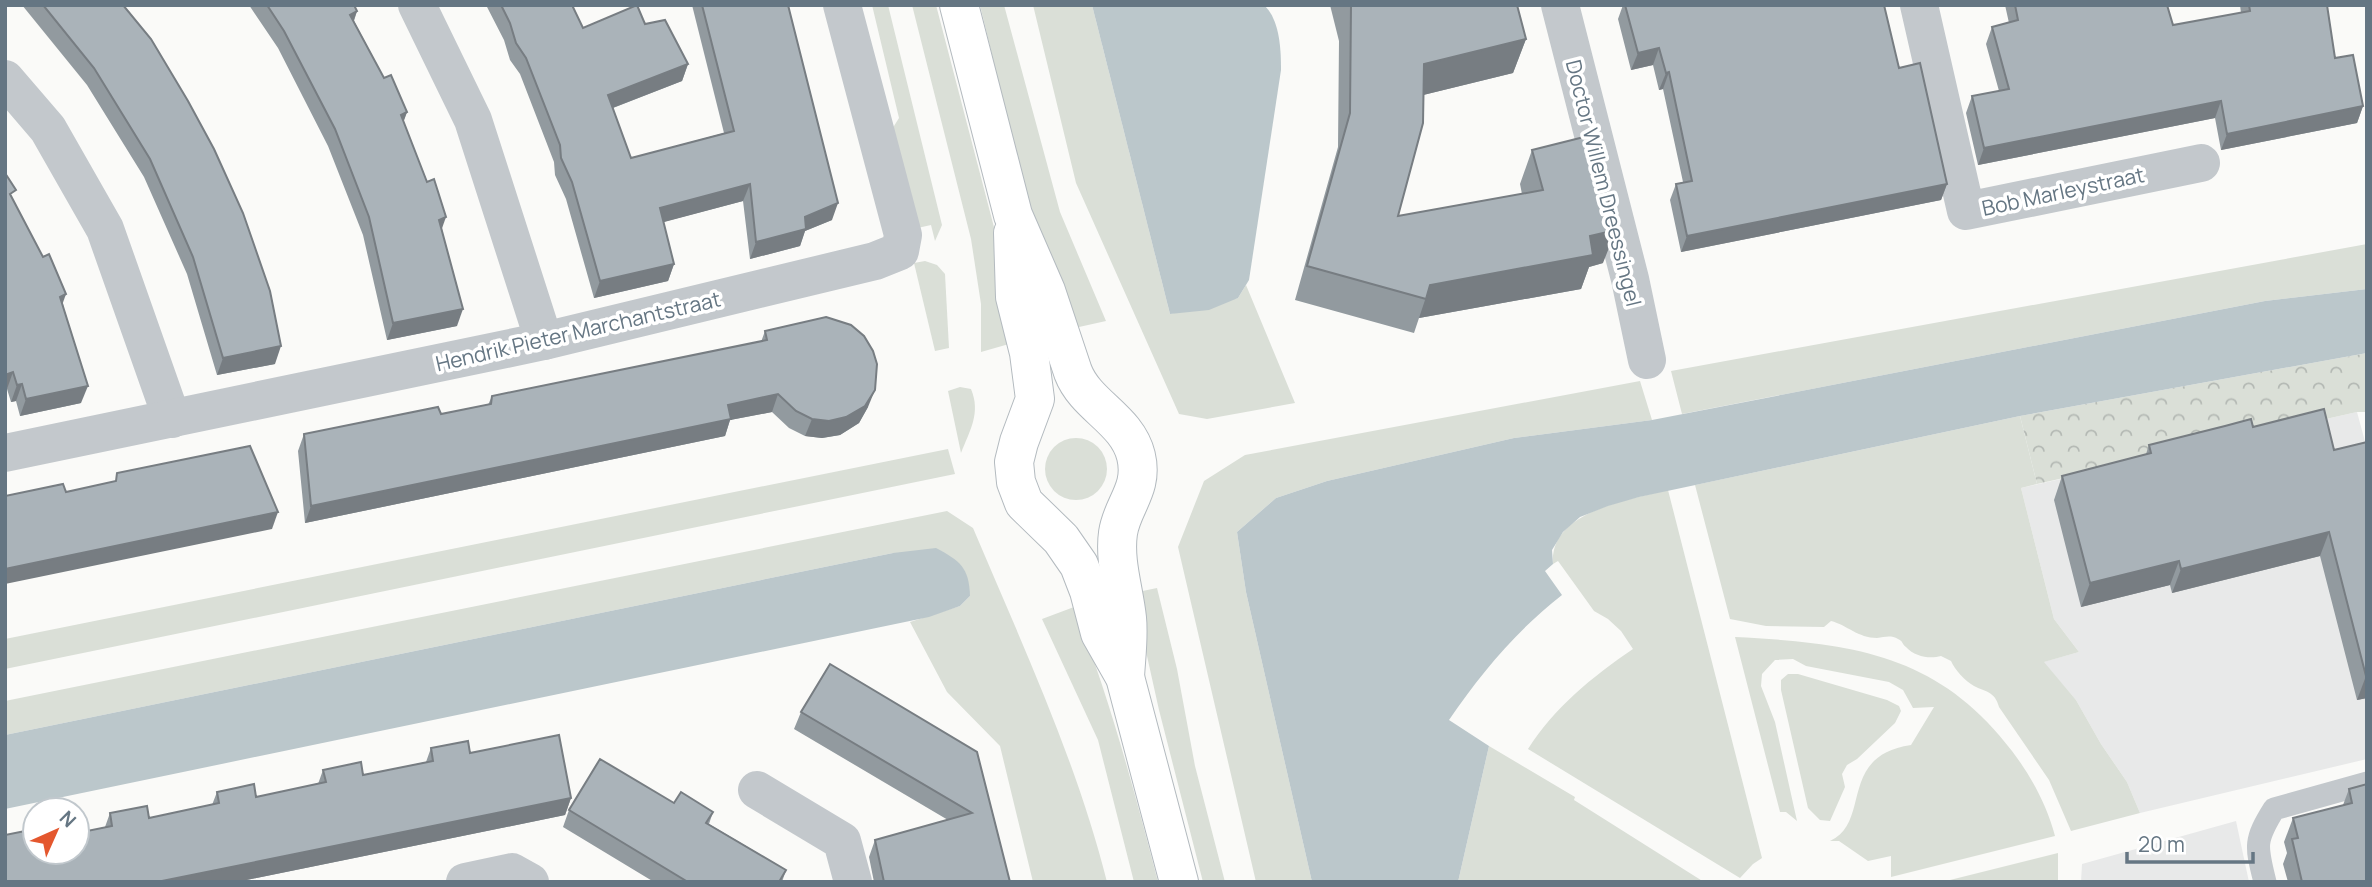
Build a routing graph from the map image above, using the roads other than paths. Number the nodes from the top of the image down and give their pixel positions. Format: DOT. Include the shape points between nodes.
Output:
graph roads {
  1 [pos="417,5"];
  2 [pos="842,5"];
  3 [pos="959,5"];
  4 [pos="1560,5"];
  5 [pos="1919,5"];
  6 [pos="5,79"];
  7 [pos="2201,163"];
  8 [pos="1013,215"];
  9 [pos="544,341"];
  10 [pos="1647,360"];
  11 [pos="172,419"];
  12 [pos="5,453"];
  13 [pos="1125,677"];
  14 [pos="2367,783"];
  15 [pos="757,790"];
  16 [pos="465,882"];
  17 [pos="530,882"];
  18 [pos="853,882"];
  19 [pos="1179,882"];
  20 [pos="2265,882"];
  1 -- 9 [label="street" via="473,120"];
  2 -- 9 [label="street, Hendrik Pieter Marchantstraat" via="903,234 900,251 875,261"];
  3 -- 8 [label="street"];
  4 -- 10 [label="street, Doctor Willem Dreessingel"];
  5 -- 7 [label="street, Bob Marleystraat" via="1966,211"];
  6 -- 11 [label="street" via="48,129 105,229"];
  8 -- 13 [label="street" via="1015,297 1035,398 1014,462 1016,482 1024,503 1061,539 1079,565 1100,633"];
  8 -- 13 [label="street" via="1046,291 1077,384 1128,437 1136,457 1137,480 1118,534 1128,621"];
  9 -- 11 [label="street, Hendrik Pieter Marchantstraat"];
  11 -- 12 [label="street, Hendrik Pieter Marchantstraat"];
  13 -- 19 [label="street"];
  14 -- 20 [label="lane" via="2274,809 2259,833 2258,854"];
  15 -- 18 [label="street" via="842,841"];
  16 -- 17 [label="street" via="512,872"];
}
